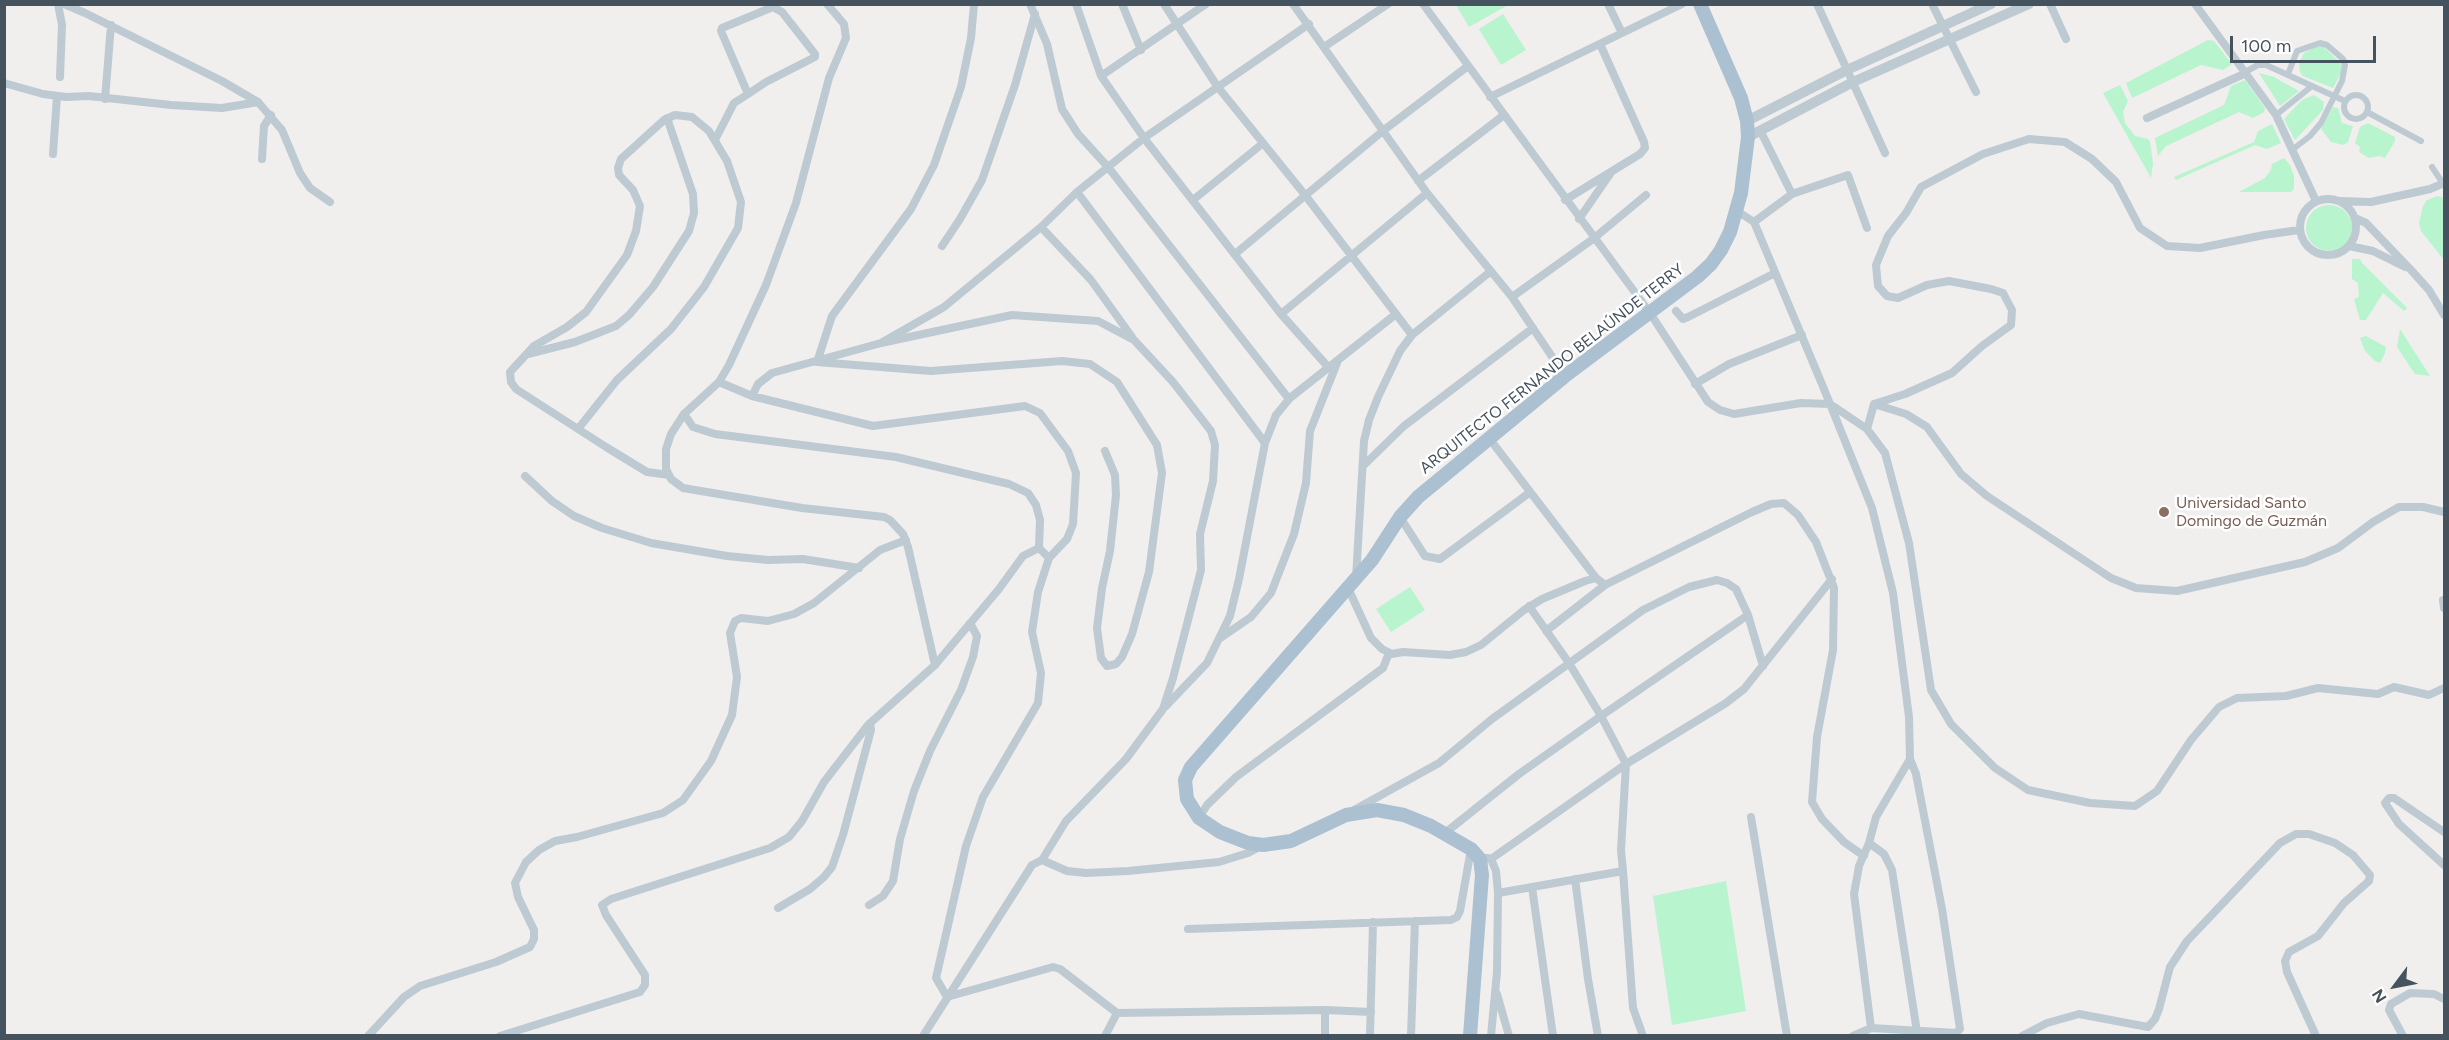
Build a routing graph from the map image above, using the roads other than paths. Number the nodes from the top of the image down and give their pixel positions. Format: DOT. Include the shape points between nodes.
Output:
graph roads {
  1 [pos="58,4"];
  2 [pos="64,4"];
  3 [pos="827,4"];
  4 [pos="974,4"];
  5 [pos="1030,4"];
  6 [pos="1076,4"];
  7 [pos="1122,4"];
  8 [pos="1164,4"];
  9 [pos="1206,4"];
  10 [pos="1293,4"];
  11 [pos="1388,4"];
  12 [pos="1422,4"];
  13 [pos="1608,4"];
  14 [pos="1682,4"];
  15 [pos="1700,4"];
  16 [pos="1817,4"];
  17 [pos="1932,4"];
  18 [pos="1991,4"];
  19 [pos="2029,4"];
  20 [pos="2050,4"];
  21 [pos="2195,4"];
  22 [pos="1035,13"];
  23 [pos="1309,24"];
  24 [pos="1176,25"];
  25 [pos="111,26"];
  26 [pos="1943,26"];
  27 [pos="1622,33"];
  28 [pos="1950,39"];
  29 [pos="2066,39"];
  30 [pos="1600,44"];
  31 [pos="1324,47"];
  32 [pos="1141,50"];
  33 [pos="1468,66"];
  34 [pos="1847,70"];
  35 [pos="2245,72"];
  36 [pos="2288,74"];
  37 [pos="1101,76"];
  38 [pos="60,77"];
  39 [pos="4,82"];
  40 [pos="1852,82"];
  41 [pos="1217,86"];
  42 [pos="2312,86"];
  43 [pos="1976,92"];
  44 [pos="748,94"];
  45 [pos="57,96"];
  46 [pos="2334,96"];
  47 [pos="1490,97"];
  48 [pos="105,99"];
  49 [pos="2345,101"];
  50 [pos="258,102"];
  51 [pos="2367,112"];
  52 [pos="271,115"];
  53 [pos="1504,115"];
  54 [pos="2276,115"];
  55 [pos="668,118"];
  56 [pos="2147,118"];
  57 [pos="1747,122"];
  58 [pos="1384,130"];
  59 [pos="1754,134"];
  60 [pos="1144,138"];
  61 [pos="715,140"];
  62 [pos="2421,141"];
  63 [pos="1262,144"];
  64 [pos="2292,150"];
  65 [pos="1885,153"];
  66 [pos="53,154"];
  67 [pos="262,159"];
  68 [pos="1108,167"];
  69 [pos="2432,167"];
  70 [pos="1612,171"];
  71 [pos="1418,181"];
  72 [pos="2444,184"];
  73 [pos="1077,192"];
  74 [pos="1427,193"];
  75 [pos="1792,194"];
  76 [pos="1305,195"];
  77 [pos="1646,195"];
  78 [pos="1193,200"];
  79 [pos="1565,200"];
  80 [pos="2316,201"];
  81 [pos="2340,201"];
  82 [pos="330,202"];
  83 [pos="1737,212"];
  84 [pos="2355,218"];
  85 [pos="1579,219"];
  86 [pos="1754,222"];
  87 [pos="1041,227"];
  88 [pos="1867,228"];
  89 [pos="2299,230"];
  90 [pos="1593,238"];
  91 [pos="942,246"];
  92 [pos="2349,246"];
  93 [pos="1235,254"];
  94 [pos="1352,256"];
  95 [pos="2411,270"];
  96 [pos="1491,272"];
  97 [pos="1775,273"];
  98 [pos="1512,297"];
  99 [pos="1676,311"];
  100 [pos="1650,313"];
  101 [pos="1281,314"];
  102 [pos="1396,314"];
  103 [pos="2445,315"];
  104 [pos="1533,327"];
  105 [pos="1412,335"];
  106 [pos="1802,335"];
  107 [pos="1134,340"];
  108 [pos="881,344"];
  109 [pos="525,354"];
  110 [pos="1338,360"];
  111 [pos="817,362"];
  112 [pos="1329,368"];
  113 [pos="1565,376"];
  114 [pos="719,382"];
  115 [pos="1695,384"];
  116 [pos="752,396"];
  117 [pos="1289,399"];
  118 [pos="1830,404"];
  119 [pos="1874,404"];
  120 [pos="684,414"];
  121 [pos="578,429"];
  122 [pos="1867,429"];
  123 [pos="1489,438"];
  124 [pos="1265,443"];
  125 [pos="1105,451"];
  126 [pos="1364,465"];
  127 [pos="669,475"];
  128 [pos="525,476"];
  129 [pos="1529,492"];
  130 [pos="2445,512"];
  131 [pos="1400,517"];
  132 [pos="906,540"];
  133 [pos="1039,548"];
  134 [pos="1049,558"];
  135 [pos="859,568"];
  136 [pos="1596,578"];
  137 [pos="1832,579"];
  138 [pos="1352,583"];
  139 [pos="1605,585"];
  140 [pos="1529,606"];
  141 [pos="1748,615"];
  142 [pos="970,623"];
  143 [pos="1546,631"];
  144 [pos="1218,639"];
  145 [pos="1389,653"];
  146 [pos="1569,663"];
  147 [pos="935,665"];
  148 [pos="1763,666"];
  149 [pos="2445,688"];
  150 [pos="1163,709"];
  151 [pos="1601,716"];
  152 [pos="870,723"];
  153 [pos="1910,759"];
  154 [pos="1626,764"];
  155 [pos="1346,815"];
  156 [pos="1750,817"];
  157 [pos="1199,818"];
  158 [pos="1445,832"];
  159 [pos="2445,832"];
  160 [pos="1869,843"];
  161 [pos="1263,845"];
  162 [pos="1480,856"];
  163 [pos="1864,856"];
  164 [pos="1042,860"];
  165 [pos="2445,865"];
  166 [pos="1623,871"];
  167 [pos="1575,879"];
  168 [pos="1532,887"];
  169 [pos="1498,893"];
  170 [pos="869,904"];
  171 [pos="777,908"];
  172 [pos="1415,921"];
  173 [pos="1373,922"];
  174 [pos="1188,929"];
  175 [pos="1496,988"];
  176 [pos="947,997"];
  177 [pos="2445,999"];
  178 [pos="1325,1010"];
  179 [pos="1117,1012"];
  180 [pos="1371,1012"];
  181 [pos="1871,1028"];
  182 [pos="1917,1032"];
  183 [pos="368,1035"];
  184 [pos="500,1035"];
  185 [pos="923,1035"];
  186 [pos="1105,1035"];
  187 [pos="1325,1035"];
  188 [pos="1370,1035"];
  189 [pos="1411,1035"];
  190 [pos="1470,1035"];
  191 [pos="1491,1035"];
  192 [pos="1509,1035"];
  193 [pos="1553,1035"];
  194 [pos="1598,1035"];
  195 [pos="1643,1035"];
  196 [pos="1787,1035"];
  197 [pos="1853,1035"];
  198 [pos="2022,1035"];
  199 [pos="2316,1035"];
  200 [pos="2403,1035"];
  1 -- 38 [label="street" via="62,25"];
  2 -- 25 [label="street"];
  3 -- 114 [label="street" via="844,24 846,42 829,78 789,224 766,285"];
  4 -- 111 [label="street" via="961,87 934,165 910,209 832,316"];
  5 -- 22 [label="street"];
  6 -- 37 [label="street"];
  7 -- 32 [label="street"];
  8 -- 24 [label="street"];
  9 -- 24 [label="street"];
  10 -- 23 [label="street"];
  11 -- 31 [label="street"];
  12 -- 33 [label="street"];
  13 -- 27 [label="street"];
  14 -- 27 [label="street"];
  15 -- 57 [label="main road, ARQUITECTO FERNANDO BELAÚNDE TERRY" via="1741,98"];
  16 -- 34 [label="street"];
  17 -- 26 [label="street"];
  18 -- 26 [label="street"];
  19 -- 28 [label="street"];
  20 -- 29 [label="street"];
  21 -- 35 [label="street"];
  22 -- 68 [label="street" via="1047,44 1062,109"];
  22 -- 91 [label="street" via="982,180"];
  23 -- 31 [label="street"];
  23 -- 41 [label="street"];
  24 -- 32 [label="street"];
  24 -- 41 [label="street"];
  25 -- 48 [label="street"];
  25 -- 50 [label="street"];
  26 -- 28 [label="street"];
  26 -- 34 [label="street"];
  27 -- 30 [label="street"];
  28 -- 40 [label="street"];
  28 -- 43 [label="street"];
  30 -- 47 [label="street"];
  30 -- 70 [label="street" via="1645,148"];
  31 -- 58 [label="street"];
  32 -- 37 [label="street"];
  33 -- 47 [label="street"];
  33 -- 58 [label="street"];
  34 -- 40 [label="street"];
  34 -- 57 [label="street"];
  35 -- 36 [label="street" via="2266,65"];
  35 -- 54 [label="street"];
  35 -- 56 [label="street"];
  36 -- 42 [label="street"];
  36 -- 46 [label="street" via="2297,51 2311,44 2327,45 2345,65"];
  37 -- 60 [label="street"];
  39 -- 45 [label="street"];
  40 -- 59 [label="street"];
  40 -- 65 [label="street"];
  41 -- 60 [label="street"];
  41 -- 63 [label="street"];
  42 -- 46 [label="street"];
  42 -- 54 [label="street"];
  44 -- 44 [label="street" via="815,54 782,12 773,7 721,31"];
  44 -- 61 [label="street" via="726,114"];
  45 -- 48 [label="street"];
  45 -- 66 [label="street"];
  46 -- 49 [label="street"];
  46 -- 64 [label="street" via="2321,123"];
  47 -- 53 [label="street"];
  48 -- 50 [label="street" via="222,108"];
  49 -- 51 [label="street" via="2352,95 2360,96 2366,100"];
  49 -- 51 [label="street" via="2344,111 2352,118 2361,118"];
  50 -- 52 [label="street"];
  51 -- 62 [label="street"];
  52 -- 67 [label="street" via="264,126"];
  52 -- 82 [label="street" via="310,188"];
  53 -- 71 [label="street"];
  53 -- 79 [label="street"];
  54 -- 64 [label="street"];
  55 -- 61 [label="street" via="692,117"];
  55 -- 109 [label="street" via="623,156 618,165 619,175 633,190 640,206 632,243 621,266 586,312"];
  55 -- 109 [label="street" via="694,203 689,231 679,248 652,288 616,326 575,342"];
  57 -- 59 [label="main road, ARQUITECTO FERNANDO BELAÚNDE TERRY"];
  58 -- 71 [label="street"];
  58 -- 76 [label="street"];
  59 -- 75 [label="street"];
  59 -- 83 [label="main road, ARQUITECTO FERNANDO BELAÚNDE TERRY"];
  60 -- 68 [label="street"];
  60 -- 78 [label="street"];
  61 -- 121 [label="street" via="741,202 735,236 704,287 671,329 617,380"];
  63 -- 76 [label="street"];
  63 -- 78 [label="street"];
  64 -- 80 [label="street"];
  68 -- 73 [label="street"];
  68 -- 117 [label="street"];
  69 -- 72 [label="street"];
  70 -- 79 [label="street"];
  70 -- 85 [label="street"];
  71 -- 74 [label="street"];
  72 -- 81 [label="street" via="2371,202"];
  73 -- 87 [label="street"];
  73 -- 124 [label="street"];
  74 -- 94 [label="street"];
  74 -- 96 [label="street"];
  75 -- 86 [label="street"];
  75 -- 88 [label="street" via="1848,175"];
  76 -- 93 [label="street"];
  76 -- 94 [label="street"];
  77 -- 90 [label="street"];
  78 -- 93 [label="street"];
  79 -- 85 [label="street"];
  80 -- 81 [label="street"];
  80 -- 89 [label="street" via="2300,218"];
  81 -- 84 [label="street"];
  83 -- 86 [label="street"];
  83 -- 100 [label="main road, ARQUITECTO FERNANDO BELAÚNDE TERRY" via="1711,264"];
  84 -- 92 [label="street" via="2356,231"];
  84 -- 95 [label="street" via="2366,224"];
  85 -- 90 [label="street"];
  86 -- 97 [label="street"];
  87 -- 107 [label="street" via="1091,280"];
  87 -- 108 [label="street" via="944,307"];
  89 -- 92 [label="street" via="2311,250 2322,255 2334,256"];
  89 -- 119 [label="street" via="2200,248 2167,246 2140,228 2115,182 2092,159 2065,142 2029,139 1983,154 1921,187 1888,236 1876,265 1878,286 1887,296 1898,298 1927,285 1949,281 1991,289 2003,293 2012,310 2011,325 1952,373"];
  90 -- 98 [label="street"];
  90 -- 100 [label="street"];
  92 -- 95 [label="street" via="2373,251"];
  93 -- 101 [label="street"];
  94 -- 101 [label="street"];
  94 -- 102 [label="street"];
  95 -- 103 [label="street"];
  96 -- 98 [label="street"];
  96 -- 105 [label="street"];
  97 -- 99 [label="street" via="1683,319"];
  97 -- 106 [label="street"];
  98 -- 104 [label="street"];
  100 -- 113 [label="main road, ARQUITECTO FERNANDO BELAÚNDE TERRY"];
  100 -- 115 [label="street"];
  101 -- 112 [label="street"];
  102 -- 105 [label="street"];
  102 -- 110 [label="street"];
  104 -- 113 [label="street"];
  104 -- 126 [label="street" via="1404,426"];
  105 -- 126 [label="street" via="1400,351 1369,420"];
  106 -- 115 [label="street" via="1729,364"];
  106 -- 118 [label="street"];
  107 -- 108 [label="street" via="1098,321 1012,315"];
  107 -- 150 [label="street" via="1203,419 1215,445 1213,481 1200,534 1201,570"];
  108 -- 111 [label="street"];
  109 -- 121 [label="street" via="510,372 513,386"];
  110 -- 112 [label="street"];
  110 -- 144 [label="street" via="1310,431 1306,483 1294,534 1271,593 1251,617"];
  111 -- 116 [label="street" via="772,373 758,384"];
  111 -- 125 [label="street" via="932,371 1062,361 1090,364 1117,382 1157,445 1162,472 1149,572 1135,624 1122,657 1107,666 1101,658 1097,628 1116,495 1115,475"];
  112 -- 117 [label="street"];
  113 -- 123 [label="main road, ARQUITECTO FERNANDO BELAÚNDE TERRY"];
  114 -- 116 [label="street"];
  114 -- 120 [label="street"];
  115 -- 118 [label="street" via="1708,402 1734,414 1801,403"];
  116 -- 134 [label="street" via="873,426 1025,406 1040,413 1068,451 1076,473 1073,524 1067,539"];
  117 -- 124 [label="street" via="1276,415"];
  118 -- 122 [label="street"];
  118 -- 153 [label="street" via="1872,508 1893,593 1909,717"];
  119 -- 122 [label="street"];
  119 -- 130 [label="street" via="1906,414 1927,428 1961,474 1987,496 2111,578 2136,588 2177,591 2305,562 2338,548 2400,507"];
  120 -- 127 [label="street" via="668,441 665,463"];
  120 -- 133 [label="street" via="693,427 714,434 896,457 1009,484 1028,493 1036,505"];
  121 -- 127 [label="street" via="647,472"];
  122 -- 149 [label="street" via="1885,453 1901,509 1931,690 1951,724 1995,768 2028,790 2090,803 2135,806 2157,791 2219,707 2237,698 2286,696 2318,688 2379,694 2394,687 2429,695"];
  123 -- 129 [label="street"];
  123 -- 131 [label="main road, ARQUITECTO FERNANDO BELAÚNDE TERRY" via="1440,476"];
  124 -- 144 [label="street" via="1239,579 1230,616"];
  126 -- 138 [label="street"];
  127 -- 132 [label="street" via="683,488 884,517 899,528"];
  128 -- 135 [label="street" via="574,516 651,543 727,556 803,559"];
  129 -- 131 [label="street" via="1440,559 1425,556"];
  129 -- 136 [label="street"];
  131 -- 138 [label="main road, ARQUITECTO FERNANDO BELAÚNDE TERRY"];
  132 -- 135 [label="street" via="880,550"];
  132 -- 147 [label="street"];
  133 -- 134 [label="street"];
  133 -- 142 [label="street" via="1023,556"];
  134 -- 176 [label="street" via="1038,592 1032,632 1041,674 1038,704 983,797 966,846 936,978"];
  135 -- 183 [label="street" via="794,614 768,621 741,618 732,624 729,633 737,667 735,703 723,738 703,774 670,810 555,841 531,856 515,883 534,930 530,947 420,986"];
  136 -- 139 [label="street"];
  136 -- 140 [label="street"];
  137 -- 139 [label="street" via="1809,529 1784,503 1752,512"];
  137 -- 148 [label="street"];
  137 -- 163 [label="street" via="1833,650 1817,737 1812,802 1821,819"];
  138 -- 145 [label="street" via="1371,638"];
  138 -- 157 [label="main road, ARQUITECTO FERNANDO BELAÚNDE TERRY" via="1191,767 1185,788"];
  139 -- 143 [label="street"];
  140 -- 143 [label="street"];
  140 -- 145 [label="street" via="1488,641 1466,652"];
  141 -- 146 [label="street" via="1736,589 1727,583 1717,580 1689,586 1643,610"];
  141 -- 148 [label="street"];
  141 -- 151 [label="street"];
  142 -- 147 [label="street"];
  142 -- 170 [label="street" via="977,636 973,657 914,791 893,881 883,896"];
  143 -- 146 [label="street"];
  144 -- 150 [label="street" via="1208,663"];
  145 -- 157 [label="street" via="1383,668 1236,777"];
  146 -- 151 [label="street"];
  146 -- 155 [label="street" via="1439,763"];
  147 -- 152 [label="street"];
  148 -- 154 [label="street" via="1726,703"];
  150 -- 164 [label="street" via="1126,759 1066,821"];
  151 -- 154 [label="street"];
  151 -- 158 [label="street"];
  152 -- 171 [label="street" via="832,867 810,889"];
  152 -- 184 [label="street" via="824,782 789,837 770,848 602,905 645,975 640,992"];
  153 -- 160 [label="street" via="1876,817"];
  153 -- 182 [label="street" via="1917,774 1960,1022 1956,1033"];
  154 -- 162 [label="street"];
  154 -- 166 [label="street"];
  155 -- 158 [label="main road" via="1390,812"];
  155 -- 161 [label="main road" via="1291,841"];
  156 -- 196 [label="street"];
  157 -- 161 [label="main road" via="1232,838"];
  158 -- 162 [label="main road"];
  159 -- 165 [label="street" via="2394,798 2385,803 2399,824"];
  160 -- 163 [label="street"];
  160 -- 182 [label="street" via="1884,854 1892,870"];
  161 -- 164 [label="street" via="1219,862 1117,871 1066,872"];
  162 -- 169 [label="street" via="1496,871"];
  162 -- 172 [label="street" via="1457,917"];
  162 -- 190 [label="main road" via="1482,875"];
  163 -- 181 [label="street" via="1854,894"];
  164 -- 176 [label="street" via="1032,865"];
  166 -- 167 [label="street"];
  166 -- 195 [label="street" via="1633,1008"];
  167 -- 168 [label="street"];
  167 -- 194 [label="street"];
  168 -- 169 [label="street"];
  168 -- 193 [label="street"];
  169 -- 175 [label="street"];
  172 -- 173 [label="street"];
  172 -- 189 [label="street"];
  173 -- 174 [label="street"];
  173 -- 180 [label="street"];
  175 -- 191 [label="street"];
  175 -- 192 [label="street"];
  176 -- 179 [label="street" via="1053,967"];
  176 -- 185 [label="street"];
  177 -- 200 [label="street" via="2434,994 2410,993 2391,1004 2389,1010"];
  178 -- 179 [label="street"];
  178 -- 180 [label="street"];
  178 -- 187 [label="street"];
  179 -- 186 [label="street"];
  180 -- 188 [label="street"];
  181 -- 182 [label="street"];
  181 -- 197 [label="street"];
  198 -- 199 [label="street" via="2079,1014 2148,1027 2159,1009 2170,967 2187,941 2280,843 2296,834 2335,843 2353,855 2370,875 2369,881 2344,903 2318,936 2289,952 2285,961"];
}
